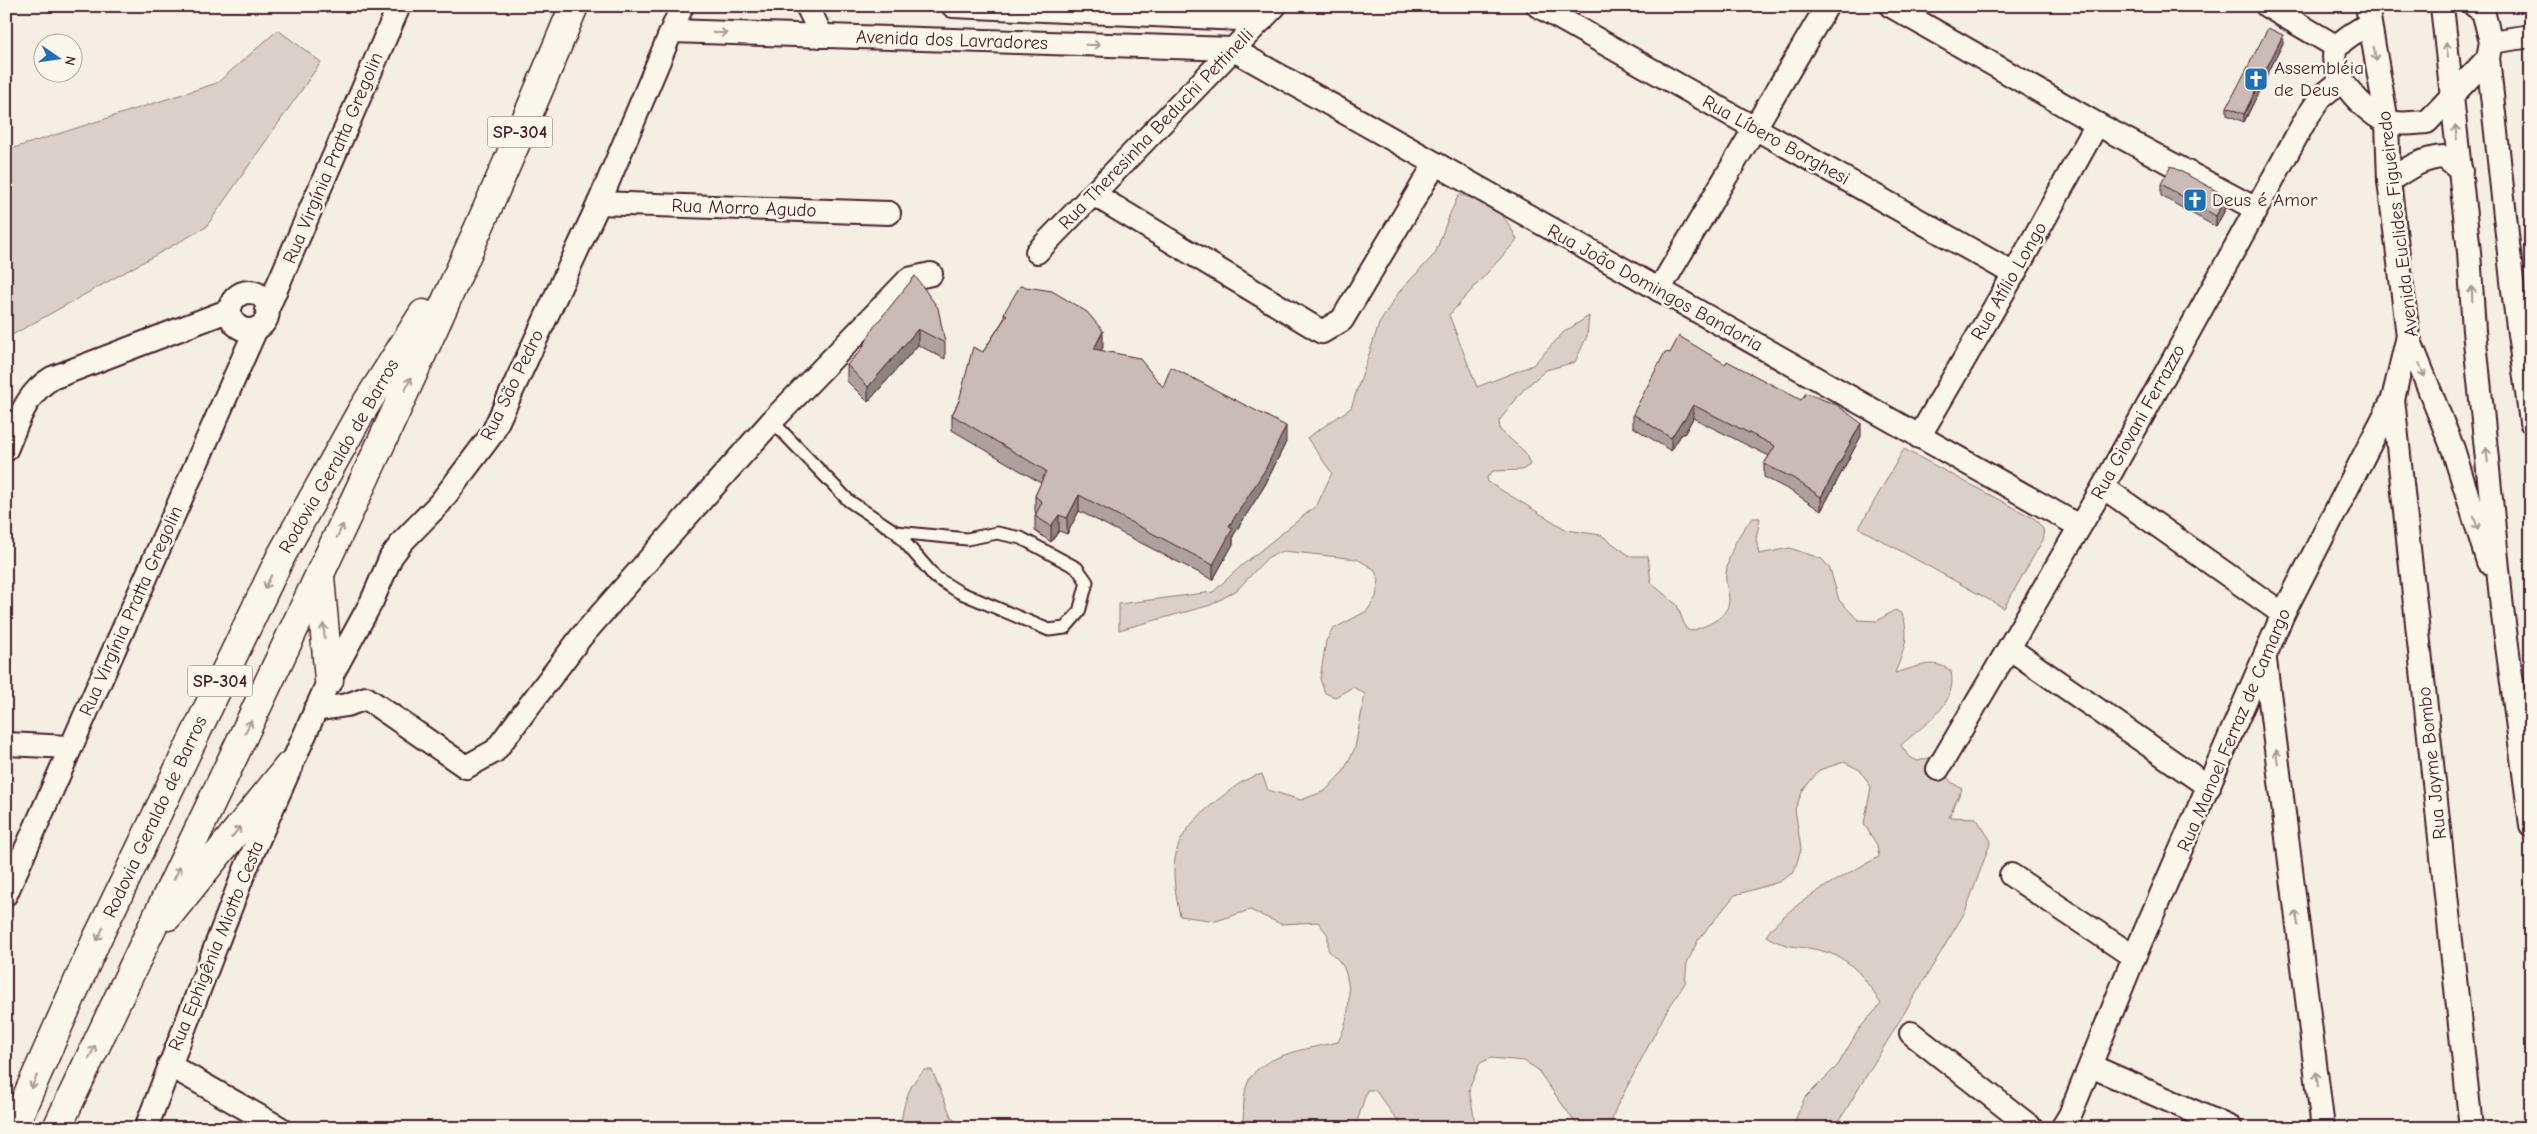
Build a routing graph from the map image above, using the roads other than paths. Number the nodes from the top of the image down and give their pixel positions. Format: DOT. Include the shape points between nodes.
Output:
graph roads {
  1 [pos="398,6"];
  2 [pos="574,6"];
  3 [pos="682,6"];
  4 [pos="807,6"];
  5 [pos="953,6"];
  6 [pos="1538,6"];
  7 [pos="1827,6"];
  8 [pos="1892,6"];
  9 [pos="2268,6"];
  10 [pos="2442,6"];
  11 [pos="1014,7"];
  12 [pos="2481,8"];
  13 [pos="1268,13"];
  14 [pos="2368,15"];
  15 [pos="672,31"];
  16 [pos="822,36"];
  17 [pos="2531,36"];
  18 [pos="1053,44"];
  19 [pos="2337,47"];
  20 [pos="1232,49"];
  21 [pos="2489,50"];
  22 [pos="2342,80"];
  23 [pos="2452,94"];
  24 [pos="2387,122"];
  25 [pos="2097,124"];
  26 [pos="1754,128"];
  27 [pos="1435,164"];
  28 [pos="2461,171"];
  29 [pos="2389,181"];
  30 [pos="1093,194"];
  31 [pos="599,203"];
  32 [pos="2256,209"];
  33 [pos="889,212"];
  34 [pos="1038,252"];
  35 [pos="466,256"];
  36 [pos="931,274"];
  37 [pos="2014,274"];
  38 [pos="1659,290"];
  39 [pos="230,310"];
  40 [pos="262,320"];
  41 [pos="2408,336"];
  42 [pos="2393,399"];
  43 [pos="772,421"];
  44 [pos="2531,422"];
  45 [pos="1919,437"];
  46 [pos="6,450"];
  47 [pos="2103,487"];
  48 [pos="2079,526"];
  49 [pos="896,532"];
  50 [pos="320,575"];
  51 [pos="2502,608"];
  52 [pos="2283,614"];
  53 [pos="2008,648"];
  54 [pos="2265,660"];
  55 [pos="329,680"];
  56 [pos="315,710"];
  57 [pos="6,744"];
  58 [pos="70,747"];
  59 [pos="289,766"];
  60 [pos="1938,769"];
  61 [pos="2209,787"];
  62 [pos="2531,825"];
  63 [pos="2011,875"];
  64 [pos="6,894"];
  65 [pos="139,952"];
  66 [pos="2134,958"];
  67 [pos="1912,1033"];
  68 [pos="169,1065"];
  69 [pos="2091,1066"];
  70 [pos="13,1122"];
  71 [pos="56,1128"];
  72 [pos="146,1128"];
  73 [pos="280,1128"];
  74 [pos="2032,1128"];
  75 [pos="2062,1128"];
  76 [pos="2231,1128"];
  77 [pos="2323,1128"];
  78 [pos="2471,1128"];
  1 -- 40 [label="street, Rua Virgínia Pratta Gregolin"];
  2 -- 35 [label="highway, Rodovia Geraldo de Barros / SP-304"];
  3 -- 15 [label="street, Rua São Pedro"];
  4 -- 16 [label="street"];
  5 -- 11 [label="street, Avenida dos Lavradores"];
  6 -- 26 [label="street, Rua Líbero Borghesi"];
  7 -- 26 [label="street"];
  8 -- 25 [label="street"];
  9 -- 19 [label="street"];
  23 -- 10 [label="street, Avenida Euclides Figueiredo, one-way"];
  11 -- 13 [label="street, Avenida dos Lavradores"];
  11 -- 18 [label="street"];
  12 -- 21 [label="street"];
  13 -- 20 [label="street, Rua Theresinha Beduchi Pettinelli"];
  14 -- 19 [label="street"];
  14 -- 24 [label="street, Avenida Euclides Figueiredo, one-way"];
  15 -- 16 [label="street, Avenida dos Lavradores, one-way"];
  15 -- 31 [label="street, Rua São Pedro"];
  16 -- 18 [label="street, Avenida dos Lavradores"];
  17 -- 21 [label="street"];
  18 -- 20 [label="street, Avenida dos Lavradores, one-way"];
  19 -- 22 [label="street" via="2335,55"];
  20 -- 27 [label="street, Rua João Domingos Bandoria"];
  20 -- 30 [label="street, Rua Theresinha Beduchi Pettinelli"];
  21 -- 23 [label="street"];
  21 -- 44 [label="street" via="2512,290"];
  22 -- 24 [label="street" via="2363,107"];
  22 -- 32 [label="street, Rua Giovani Ferrazzo" via="2320,97"];
  23 -- 24 [label="street" via="2427,122"];
  28 -- 23 [label="street, Avenida Euclides Figueiredo, one-way"];
  24 -- 29 [label="street, Avenida Euclides Figueiredo"];
  25 -- 32 [label="street"];
  25 -- 37 [label="street, Rua Atílio Longo"];
  26 -- 37 [label="street, Rua Líbero Borghesi"];
  26 -- 38 [label="street"];
  27 -- 30 [label="street" via="1342,320 1322,332"];
  27 -- 38 [label="street, Rua João Domingos Bandoria"];
  28 -- 29 [label="street" via="2444,157 2430,158"];
  51 -- 28 [label="street, Avenida Euclides Figueiredo, one-way"];
  29 -- 41 [label="street, Avenida Euclides Figueiredo"];
  30 -- 34 [label="street, Rua Theresinha Beduchi Pettinelli"];
  31 -- 33 [label="street, Rua Morro Agudo"];
  31 -- 55 [label="street, Rua São Pedro" via="492,434 440,503 391,557 372,602"];
  32 -- 47 [label="street, Rua Giovani Ferrazzo"];
  50 -- 35 [label="highway, Rodovia Geraldo de Barros / SP-304, one-way"];
  35 -- 70 [label="highway, Rodovia Geraldo de Barros / SP-304, one-way" via="422,316 361,412 280,556"];
  36 -- 43 [label="street" via="909,279"];
  37 -- 45 [label="street, Rua Atílio Longo"];
  38 -- 45 [label="street, Rua João Domingos Bandoria"];
  39 -- 40 [label="street" via="236,325 246,330"];
  39 -- 40 [label="street" via="238,296 249,292 264,300"];
  39 -- 46 [label="street" via="40,385 30,395"];
  40 -- 58 [label="street, Rua Virgínia Pratta Gregolin"];
  41 -- 42 [label="street, Rua Manoel Ferraz de Camargo"];
  41 -- 51 [label="street, Avenida Euclides Figueiredo, one-way" via="2453,449"];
  42 -- 52 [label="street, Rua Manoel Ferraz de Camargo"];
  42 -- 78 [label="street, Rua Jayme Bombo"];
  43 -- 49 [label="lane" via="849,501"];
  43 -- 56 [label="street" via="581,637 492,754 466,767 366,698"];
  45 -- 48 [label="street, Rua João Domingos Bandoria"];
  47 -- 48 [label="street, Rua Giovani Ferrazzo"];
  47 -- 52 [label="street"];
  48 -- 53 [label="street, Rua Giovani Ferrazzo"];
  49 -- 49 [label="lane" via="935,577 959,592 1049,630 1065,628 1079,612 1087,582 1077,568 1021,538 997,533 967,539"];
  55 -- 50 [label="highway, one-way"];
  65 -- 50 [label="highway, Rodovia Geraldo de Barros / SP-304, one-way"];
  51 -- 62 [label="street, Avenida Euclides Figueiredo"];
  52 -- 54 [label="street, Rua Manoel Ferraz de Camargo"];
  53 -- 60 [label="street, Rua Giovani Ferrazzo"];
  53 -- 61 [label="street"];
  54 -- 61 [label="street, Rua Manoel Ferraz de Camargo"];
  77 -- 54 [label="street, one-way"];
  55 -- 56 [label="street, Rua São Pedro"];
  56 -- 59 [label="street, Rua São Pedro"];
  57 -- 58 [label="street"];
  58 -- 64 [label="street, Rua Virgínia Pratta Gregolin"];
  65 -- 59 [label="highway, one-way"];
  59 -- 68 [label="street, Rua Ephigênia Miotto Cesta"];
  61 -- 66 [label="street, Rua Manoel Ferraz de Camargo"];
  63 -- 66 [label="street"];
  71 -- 65 [label="highway, Rodovia Geraldo de Barros / SP-304, one-way"];
  66 -- 69 [label="street, Rua Manoel Ferraz de Camargo"];
  67 -- 74 [label="street"];
  68 -- 72 [label="street, Rua Ephigênia Miotto Cesta"];
  68 -- 73 [label="street"];
  69 -- 75 [label="street, Rua Manoel Ferraz de Camargo"];
  69 -- 76 [label="street"];
}
